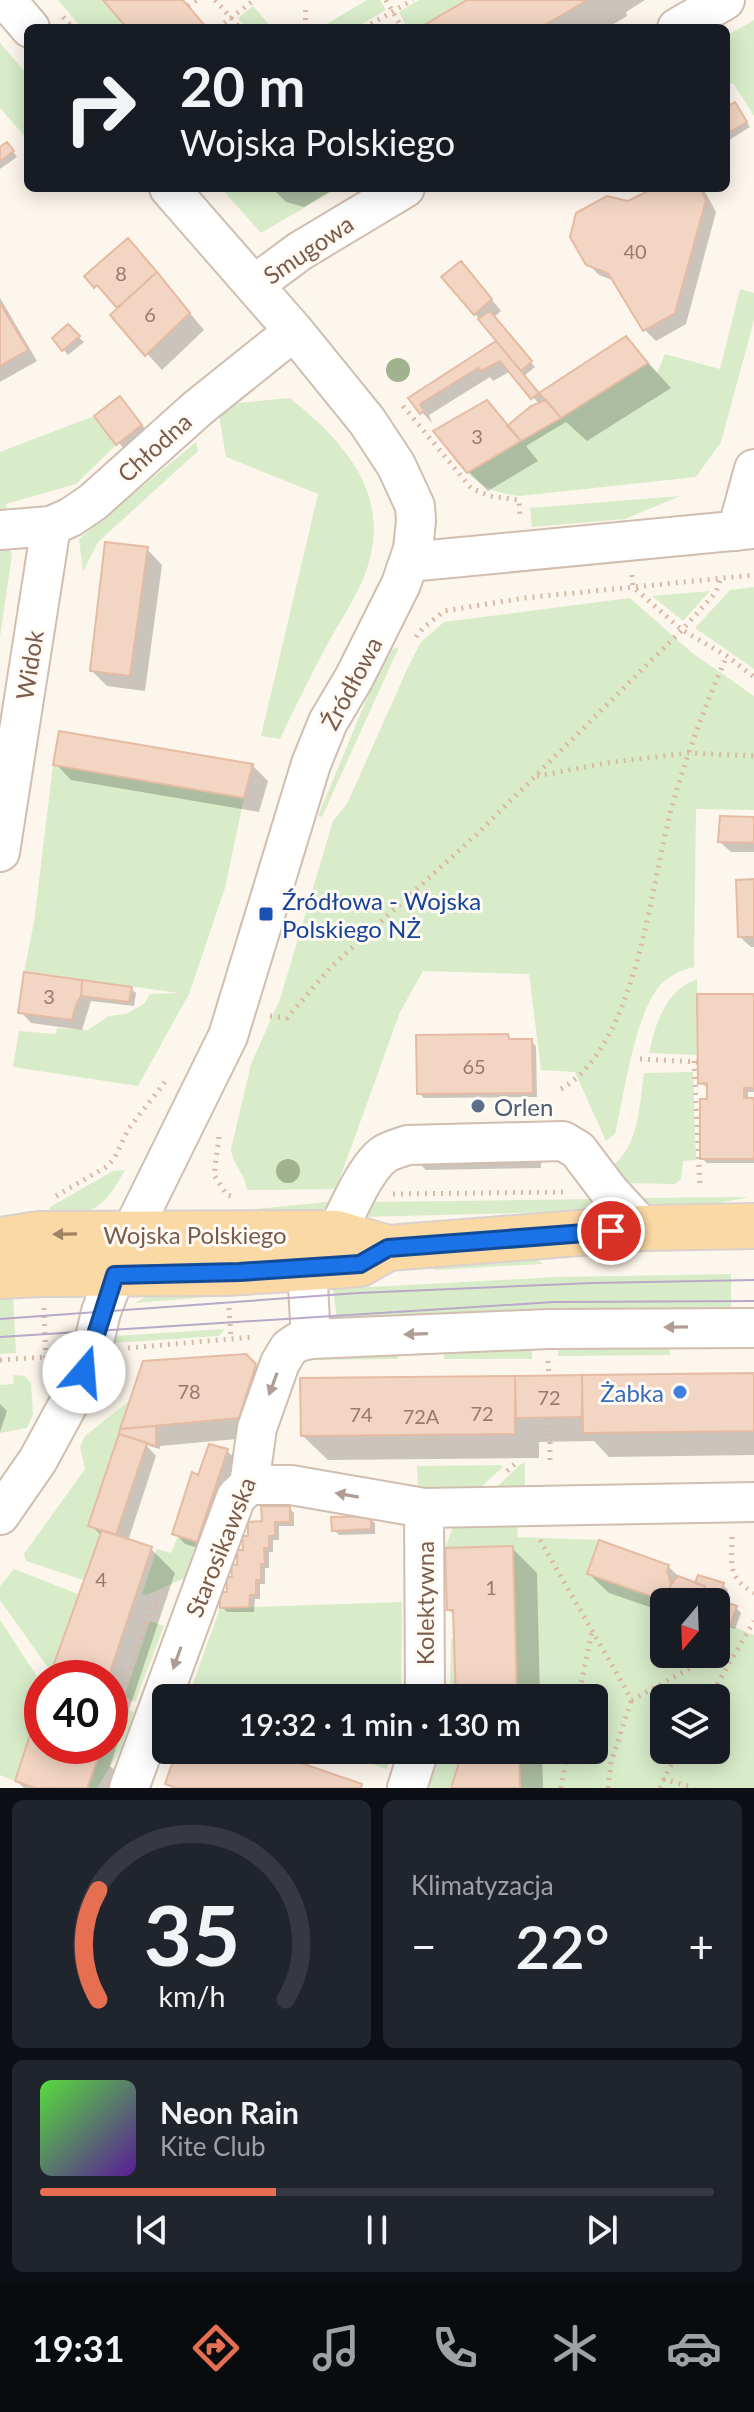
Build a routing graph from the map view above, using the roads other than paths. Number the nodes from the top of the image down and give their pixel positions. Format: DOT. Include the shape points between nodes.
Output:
graph roads {
  1 [pos="6,0"];
  2 [pos="725,0"];
  3 [pos="27,24"];
  4 [pos="684,24"];
  5 [pos="173,192"];
  6 [pos="398,192"];
  7 [pos="254,285"];
  8 [pos="294,331"];
  9 [pos="754,469"];
  10 [pos="51,526"];
  11 [pos="0,530"];
  12 [pos="746,530"];
  13 [pos="409,562"];
  14 [pos="0,852"];
  15 [pos="754,1226"];
  16 [pos="643,1228"];
  17 [pos="131,1233"];
  18 [pos="336,1233"];
  19 [pos="0,1240"];
  20 [pos="388,1248"];
  21 [pos="307,1268"];
  22 [pos="115,1275"];
  23 [pos="0,1276"];
  24 [pos="754,1328"];
  25 [pos="311,1339"];
  26 [pos="249,1485"];
  27 [pos="743,1502"];
  28 [pos="424,1508"];
  29 [pos="0,1515"];
  30 [pos="425,1684"];
  31 [pos="415,1764"];
  32 [pos="129,1788"];
  33 [pos="407,1788"];
  1 -- 3 [label="street"];
  2 -- 4 [label="street"];
  5 -- 7 [label="street, Źródłowa"];
  6 -- 7 [label="street, Smugowa" via="311,243"];
  7 -- 8 [label="street, Źródłowa"];
  8 -- 10 [label="street, Chłodna" via="93,502"];
  8 -- 13 [label="street, Źródłowa" via="367,421 402,476 416,513"];
  9 -- 12 [label="street"];
  10 -- 11 [label="street, Chłodna"];
  10 -- 14 [label="street, Widok"];
  12 -- 13 [label="street"];
  13 -- 17 [label="street, Źródłowa" via="315,753 228,1036"];
  15 -- 16 [label="main road, Wojska Polskiego"];
  16 -- 18 [label="street" via="578,1150 563,1141 408,1145 387,1152"];
  16 -- 20 [label="main road, Wojska Polskiego"];
  17 -- 18 [label="main road, Wojska Polskiego"];
  17 -- 19 [label="main road, Wojska Polskiego, one-way"];
  17 -- 22 [label="street, Źródłowa"];
  18 -- 20 [label="main road, Wojska Polskiego"];
  20 -- 21 [label="main road, Wojska Polskiego" via="360,1264"];
  21 -- 22 [label="main road, Wojska Polskiego"];
  21 -- 25 [label="street"];
  22 -- 23 [label="main road, Wojska Polskiego"];
  22 -- 29 [label="street, Źródłowa" via="71,1401"];
  24 -- 25 [label="street, one-way" via="548,1329"];
  25 -- 26 [label="street, Starosikawska, one-way" via="289,1348 280,1363 257,1428"];
  28 -- 26 [label="street, one-way" via="291,1485"];
  26 -- 32 [label="street, Starosikawska, one-way" via="236,1497"];
  27 -- 28 [label="street"];
  28 -- 30 [label="street, Kolektywna"];
  31 -- 33 [label="street"];
}
